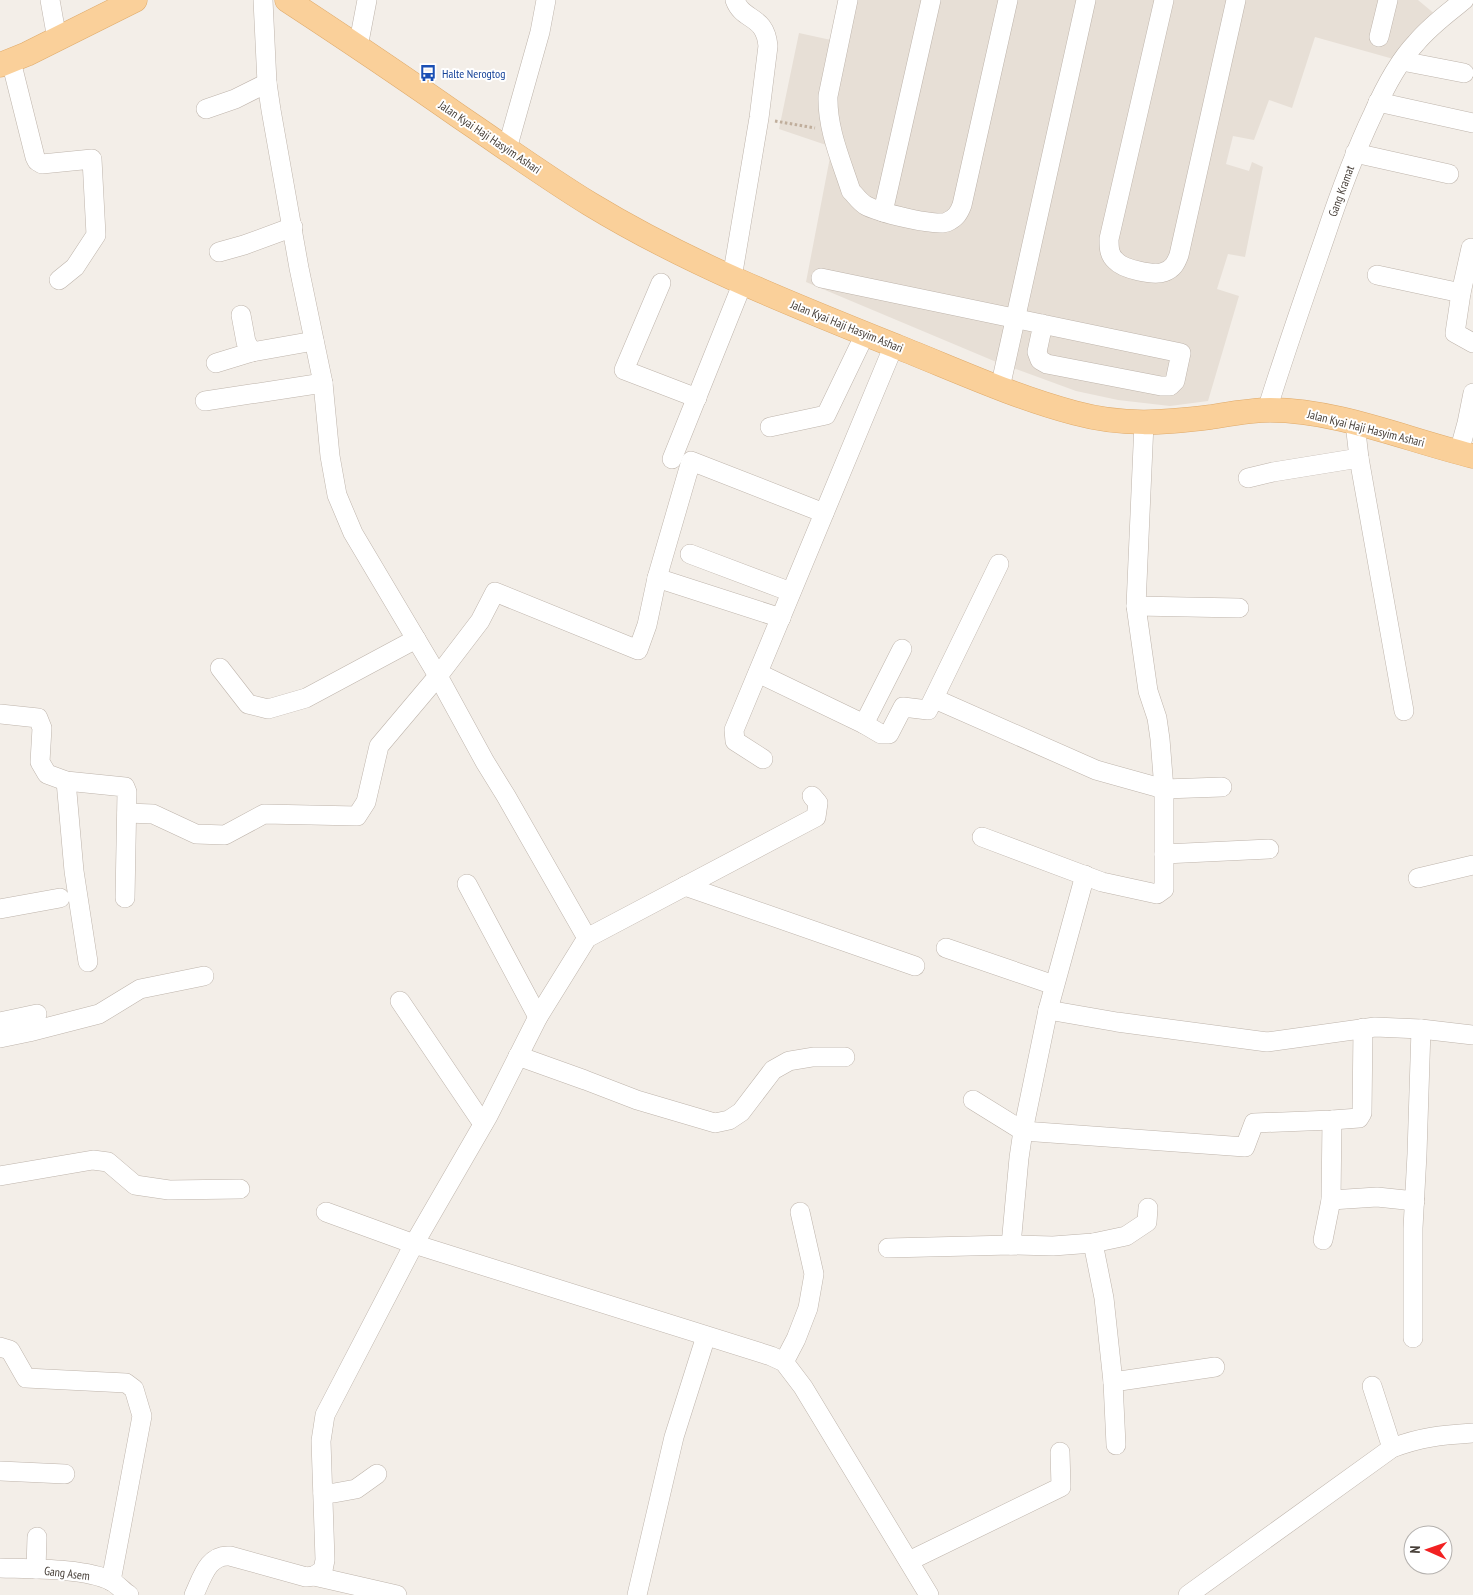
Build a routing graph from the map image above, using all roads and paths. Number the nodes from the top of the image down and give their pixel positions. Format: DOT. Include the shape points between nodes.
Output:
graph roads {
  1 [pos="50,0"];
  2 [pos="135,0"];
  3 [pos="263,0"];
  4 [pos="287,0"];
  5 [pos="367,0"];
  6 [pos="546,0"];
  7 [pos="735,0"];
  8 [pos="848,0"];
  9 [pos="931,0"];
  10 [pos="1008,0"];
  11 [pos="1086,0"];
  12 [pos="1164,0"];
  13 [pos="1236,0"];
  14 [pos="1388,0"];
  15 [pos="1464,0"];
  16 [pos="1379,37"];
  17 [pos="57,39"];
  18 [pos="358,47"];
  19 [pos="1402,61"];
  20 [pos="5,63"];
  21 [pos="1464,73"];
  22 [pos="267,83"];
  23 [pos="1378,102"];
  24 [pos="206,109"];
  25 [pos="759,118"];
  26 [pos="1473,123"];
  27 [pos="829,126"];
  28 [pos="507,149"];
  29 [pos="1355,153"];
  30 [pos="1450,174"];
  31 [pos="883,212"];
  32 [pos="292,227"];
  33 [pos="1471,248"];
  34 [pos="220,252"];
  35 [pos="1377,275"];
  36 [pos="821,278"];
  37 [pos="58,280"];
  38 [pos="737,280"];
  39 [pos="661,283"];
  40 [pos="1461,293"];
  41 [pos="240,315"];
  42 [pos="1016,318"];
  43 [pos="1043,324"];
  44 [pos="865,334"];
  45 [pos="314,341"];
  46 [pos="1473,343"];
  47 [pos="894,345"];
  48 [pos="252,352"];
  49 [pos="216,362"];
  50 [pos="323,383"];
  51 [pos="1000,388"];
  52 [pos="1473,393"];
  53 [pos="697,398"];
  54 [pos="205,401"];
  55 [pos="1267,410"];
  56 [pos="1144,423"];
  57 [pos="1355,423"];
  58 [pos="770,427"];
  59 [pos="1466,454"];
  60 [pos="1359,458"];
  61 [pos="672,459"];
  62 [pos="1248,478"];
  63 [pos="824,513"];
  64 [pos="690,554"];
  65 [pos="999,564"];
  66 [pos="657,578"];
  67 [pos="791,592"];
  68 [pos="1136,606"];
  69 [pos="1239,608"];
  70 [pos="781,618"];
  71 [pos="416,638"];
  72 [pos="902,648"];
  73 [pos="220,668"];
  74 [pos="758,674"];
  75 [pos="438,676"];
  76 [pos="935,700"];
  77 [pos="1404,711"];
  78 [pos="0,714"];
  79 [pos="864,724"];
  80 [pos="763,759"];
  81 [pos="66,781"];
  82 [pos="1222,787"];
  83 [pos="1164,789"];
  84 [pos="812,796"];
  85 [pos="127,813"];
  86 [pos="982,837"];
  87 [pos="1269,849"];
  88 [pos="1164,854"];
  89 [pos="1473,865"];
  90 [pos="1084,875"];
  91 [pos="1418,878"];
  92 [pos="467,884"];
  93 [pos="685,886"];
  94 [pos="60,898"];
  95 [pos="125,898"];
  96 [pos="0,909"];
  97 [pos="587,938"];
  98 [pos="946,948"];
  99 [pos="87,956"];
  100 [pos="915,966"];
  101 [pos="204,976"];
  102 [pos="1054,985"];
  103 [pos="400,1001"];
  104 [pos="1048,1010"];
  105 [pos="38,1014"];
  106 [pos="538,1018"];
  107 [pos="0,1022"];
  108 [pos="1363,1028"];
  109 [pos="1421,1029"];
  110 [pos="1473,1035"];
  111 [pos="0,1038"];
  112 [pos="518,1056"];
  113 [pos="845,1057"];
  114 [pos="973,1100"];
  115 [pos="1332,1120"];
  116 [pos="483,1124"];
  117 [pos="1023,1131"];
  118 [pos="0,1176"];
  119 [pos="240,1189"];
  120 [pos="1331,1200"];
  121 [pos="1415,1201"];
  122 [pos="1148,1208"];
  123 [pos="326,1212"];
  124 [pos="800,1212"];
  125 [pos="1323,1240"];
  126 [pos="1093,1243"];
  127 [pos="414,1244"];
  128 [pos="1011,1245"];
  129 [pos="888,1248"];
  130 [pos="706,1336"];
  131 [pos="1413,1338"];
  132 [pos="0,1347"];
  133 [pos="784,1362"];
  134 [pos="1215,1367"];
  135 [pos="1113,1382"];
  136 [pos="1372,1386"];
  137 [pos="1473,1433"];
  138 [pos="1116,1445"];
  139 [pos="1392,1448"];
  140 [pos="1060,1452"];
  141 [pos="0,1471"];
  142 [pos="65,1474"];
  143 [pos="377,1474"];
  144 [pos="323,1493"];
  145 [pos="37,1537"];
  146 [pos="909,1561"];
  147 [pos="0,1568"];
  148 [pos="36,1569"];
  149 [pos="314,1576"];
  150 [pos="111,1581"];
  151 [pos="129,1595"];
  152 [pos="194,1595"];
  153 [pos="397,1595"];
  154 [pos="637,1595"];
  155 [pos="930,1595"];
  156 [pos="1188,1595"];
  1 -- 17 [label="street"];
  2 -- 17 [label="main road"];
  3 -- 22 [label="street"];
  4 -- 18 [label="main road, Jalan Kyai Haji Hasyim Ashari"];
  5 -- 18 [label="street"];
  6 -- 28 [label="street"];
  7 -- 25 [label="street" via="738,8 761,25 767,35"];
  8 -- 27 [label="street" via="828,96"];
  9 -- 31 [label="street"];
  10 -- 31 [label="street" via="957,216 946,223 934,224"];
  11 -- 42 [label="street"];
  12 -- 13 [label="street" via="1109,239 1110,252 1116,262 1151,273 1163,273 1174,266 1180,255"];
  14 -- 16 [label="street"];
  15 -- 19 [label="street, Gang Kramat" via="1436,23"];
  17 -- 20 [label="main road"];
  18 -- 28 [label="main road, Jalan Kyai Haji Hasyim Ashari"];
  19 -- 21 [label="street"];
  19 -- 23 [label="street, Gang Kramat"];
  20 -- 37 [label="street" via="37,161 42,164 92,159 96,235 74,267"];
  22 -- 24 [label="street"];
  22 -- 32 [label="street"];
  23 -- 26 [label="street"];
  23 -- 29 [label="street, Gang Kramat"];
  25 -- 27 [label="path" via="812,129"];
  25 -- 38 [label="street" via="739,245"];
  27 -- 31 [label="street" via="851,191 867,206"];
  28 -- 38 [label="main road, Jalan Kyai Haji Hasyim Ashari" via="590,205 676,252"];
  29 -- 30 [label="street"];
  29 -- 55 [label="street, Gang Kramat"];
  32 -- 34 [label="street"];
  32 -- 45 [label="street"];
  33 -- 40 [label="street"];
  35 -- 40 [label="street"];
  36 -- 42 [label="street"];
  38 -- 44 [label="main road, Jalan Kyai Haji Hasyim Ashari"];
  38 -- 53 [label="street"];
  39 -- 53 [label="street" via="624,370"];
  40 -- 46 [label="street" via="1455,333"];
  41 -- 48 [label="street" via="246,342"];
  42 -- 43 [label="street"];
  42 -- 51 [label="street"];
  43 -- 43 [label="street" via="1181,353 1175,381 1170,386 1161,386 1046,364 1037,352"];
  44 -- 47 [label="main road, Jalan Kyai Haji Hasyim Ashari"];
  44 -- 58 [label="street" via="826,416"];
  45 -- 48 [label="street"];
  45 -- 50 [label="street"];
  47 -- 51 [label="main road, Jalan Kyai Haji Hasyim Ashari"];
  47 -- 63 [label="street"];
  48 -- 49 [label="street"];
  50 -- 54 [label="street"];
  50 -- 71 [label="street" via="330,456 338,495 353,533"];
  51 -- 56 [label="main road, Jalan Kyai Haji Hasyim Ashari" via="1076,414"];
  52 -- 59 [label="street" via="1467,423"];
  53 -- 61 [label="street"];
  55 -- 56 [label="main road, Jalan Kyai Haji Hasyim Ashari"];
  55 -- 57 [label="main road, Jalan Kyai Haji Hasyim Ashari" via="1298,411"];
  56 -- 68 [label="street"];
  57 -- 59 [label="main road, Jalan Kyai Haji Hasyim Ashari"];
  57 -- 60 [label="street"];
  60 -- 62 [label="street"];
  60 -- 77 [label="street"];
  63 -- 66 [label="street" via="691,461"];
  63 -- 67 [label="street"];
  64 -- 67 [label="street"];
  65 -- 76 [label="street"];
  66 -- 70 [label="street"];
  66 -- 75 [label="street" via="648,625 638,650 495,592 480,622"];
  67 -- 70 [label="street"];
  68 -- 69 [label="street"];
  68 -- 83 [label="street" via="1148,691 1157,718"];
  70 -- 74 [label="street"];
  71 -- 73 [label="street" via="306,698 268,709 248,704"];
  71 -- 75 [label="street"];
  72 -- 79 [label="street"];
  74 -- 79 [label="street"];
  74 -- 80 [label="street" via="734,730 735,741"];
  75 -- 85 [label="street" via="379,746 366,802 357,816 264,814 224,835 196,834 153,814"];
  75 -- 97 [label="street"];
  76 -- 79 [label="street" via="928,710 903,707 890,734 881,734"];
  76 -- 83 [label="street" via="1096,770"];
  78 -- 81 [label="street" via="38,718 42,728 40,762 47,774"];
  81 -- 85 [label="street" via="125,787"];
  81 -- 99 [label="street" via="74,871"];
  82 -- 83 [label="street"];
  83 -- 88 [label="street"];
  84 -- 93 [label="street" via="818,803 816,817"];
  85 -- 95 [label="street"];
  86 -- 90 [label="street"];
  87 -- 88 [label="street"];
  88 -- 90 [label="street" via="1164,890 1158,894"];
  89 -- 91 [label="street"];
  90 -- 102 [label="street"];
  92 -- 106 [label="street"];
  93 -- 97 [label="street"];
  93 -- 100 [label="street"];
  94 -- 96 [label="street"];
  97 -- 106 [label="street"];
  98 -- 102 [label="street"];
  101 -- 111 [label="street" via="140,989 99,1014"];
  102 -- 104 [label="street"];
  103 -- 116 [label="street"];
  104 -- 108 [label="street" via="1267,1042"];
  104 -- 117 [label="street"];
  105 -- 107 [label="street"];
  106 -- 112 [label="street"];
  108 -- 109 [label="street"];
  108 -- 115 [label="street" via="1362,1113 1359,1118"];
  109 -- 110 [label="street"];
  109 -- 121 [label="street"];
  112 -- 113 [label="street" via="637,1100 715,1123 729,1120 741,1112 773,1070 790,1061"];
  112 -- 116 [label="street"];
  114 -- 117 [label="street"];
  115 -- 117 [label="street" via="1254,1123 1245,1147"];
  115 -- 120 [label="street"];
  116 -- 127 [label="street"];
  117 -- 128 [label="street"];
  118 -- 119 [label="street" via="93,1160 108,1162 135,1185 168,1190"];
  120 -- 121 [label="street" via="1377,1197"];
  120 -- 125 [label="street"];
  121 -- 131 [label="street"];
  122 -- 126 [label="street" via="1146,1222 1126,1236"];
  123 -- 127 [label="street"];
  124 -- 133 [label="street" via="814,1274 808,1308"];
  126 -- 128 [label="street"];
  126 -- 135 [label="street" via="1104,1298"];
  127 -- 130 [label="street"];
  127 -- 144 [label="street" via="325,1415 321,1441"];
  128 -- 129 [label="street"];
  130 -- 133 [label="street"];
  130 -- 154 [label="street" via="674,1437"];
  132 -- 150 [label="street" via="10,1350 26,1378 126,1383 134,1389 142,1416"];
  133 -- 146 [label="street" via="803,1387"];
  134 -- 135 [label="street"];
  135 -- 138 [label="street"];
  136 -- 139 [label="street"];
  137 -- 139 [label="street" via="1435,1435"];
  139 -- 156 [label="street"];
  140 -- 146 [label="street" via="1060,1487"];
  141 -- 142 [label="street"];
  143 -- 144 [label="street" via="356,1489"];
  144 -- 149 [label="street" via="325,1560 323,1570"];
  145 -- 148 [label="street"];
  146 -- 155 [label="street"];
  147 -- 148 [label="street, Gang Asem"];
  148 -- 150 [label="street, Gang Asem" via="71,1571"];
  149 -- 152 [label="street" via="306,1577 222,1555 210,1564"];
  149 -- 153 [label="street"];
  150 -- 151 [label="street, Gang Asem"];
}
